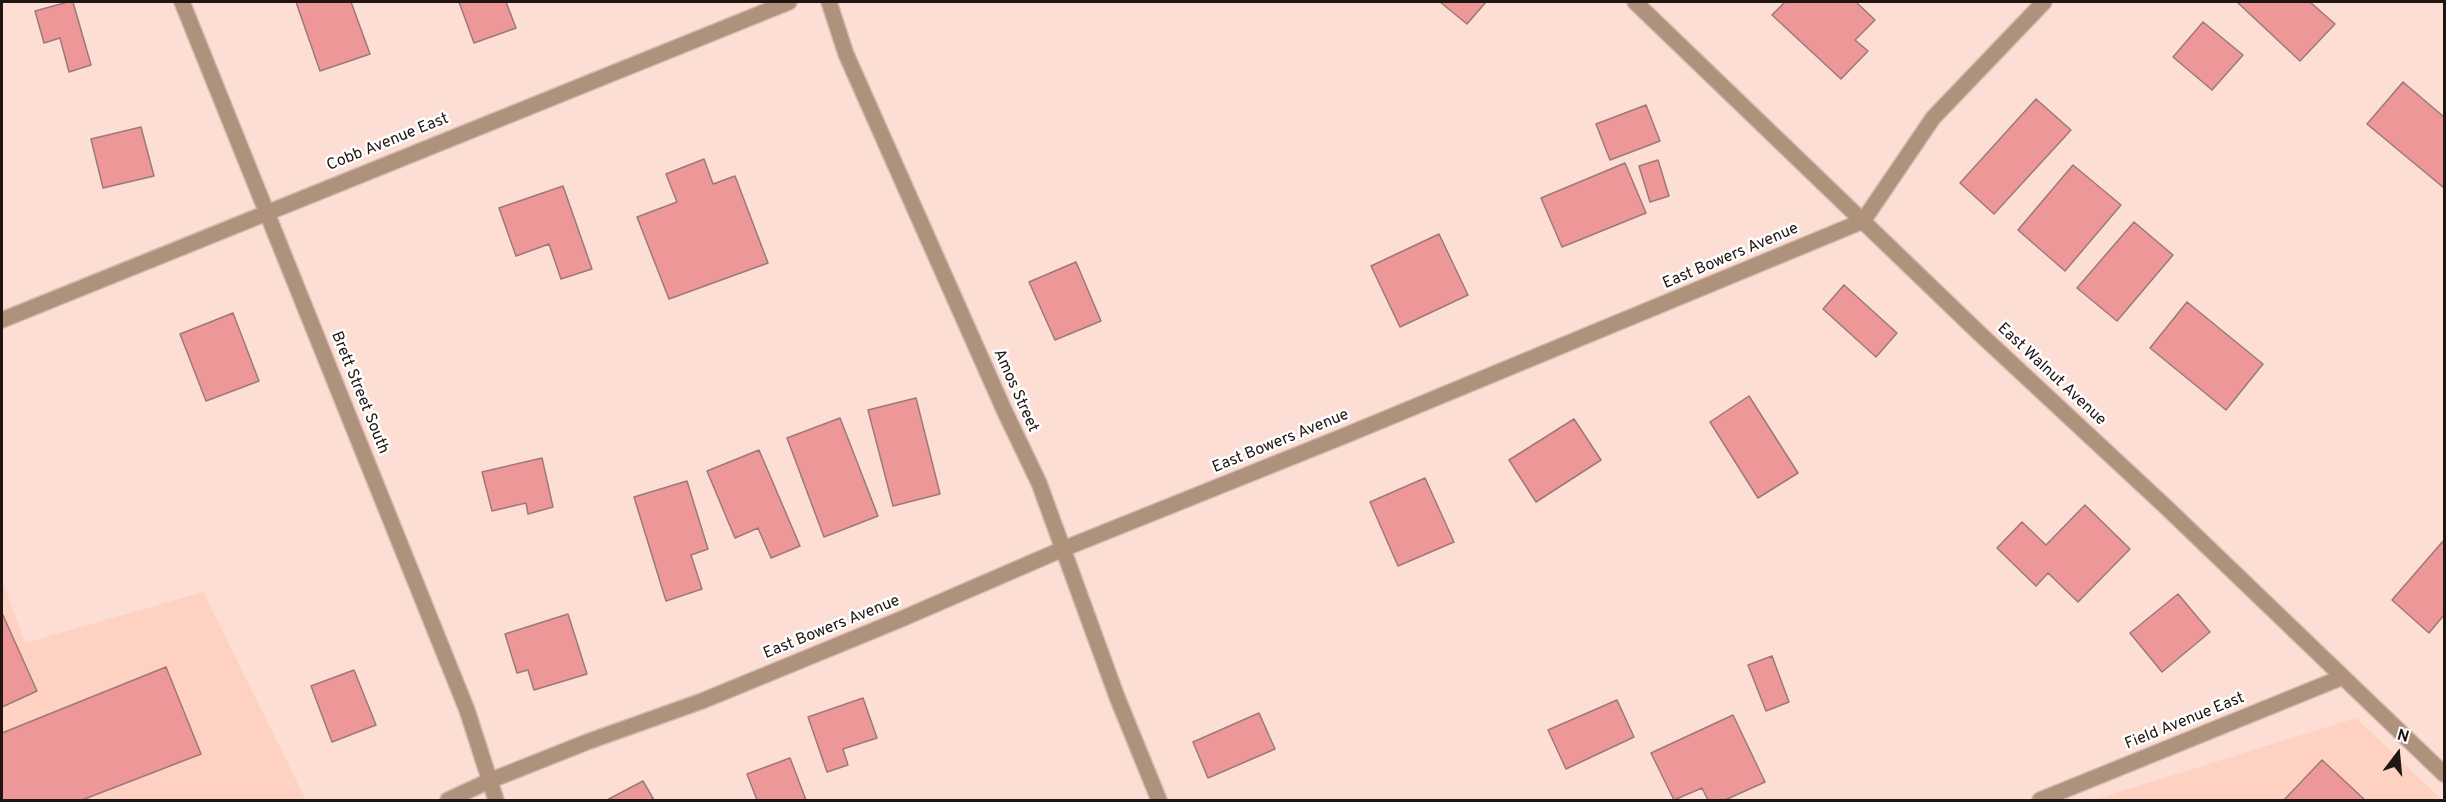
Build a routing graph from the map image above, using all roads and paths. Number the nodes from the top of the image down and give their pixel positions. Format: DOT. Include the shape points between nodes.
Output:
graph roads {
  1 [pos="182,2"];
  2 [pos="789,2"];
  3 [pos="829,2"];
  4 [pos="1635,2"];
  5 [pos="2044,2"];
  6 [pos="267,212"];
  7 [pos="1863,221"];
  8 [pos="2,320"];
  9 [pos="1063,549"];
  10 [pos="2343,677"];
  11 [pos="2445,774"];
  12 [pos="489,781"];
  13 [pos="448,801"];
  14 [pos="496,801"];
  15 [pos="1159,801"];
  16 [pos="2040,801"];
  1 -- 6 [label="street, Brett Street South"];
  2 -- 6 [label="street, Cobb Avenue East"];
  3 -- 9 [label="street, Amos Street" via="846,54 1039,483"];
  4 -- 7 [label="street, East Walnut Avenue"];
  5 -- 7 [label="street" via="1933,118"];
  6 -- 8 [label="street, Cobb Avenue East"];
  6 -- 12 [label="street, Brett Street South" via="467,710"];
  7 -- 9 [label="street, East Bowers Avenue"];
  7 -- 10 [label="street, East Walnut Avenue"];
  9 -- 12 [label="street, East Bowers Avenue" via="702,701"];
  9 -- 15 [label="street, Amos Street"];
  10 -- 11 [label="street, East Walnut Avenue"];
  10 -- 16 [label="street, Field Avenue East"];
  12 -- 13 [label="street, East Bowers Avenue"];
  12 -- 14 [label="street, Brett Street South"];
}
